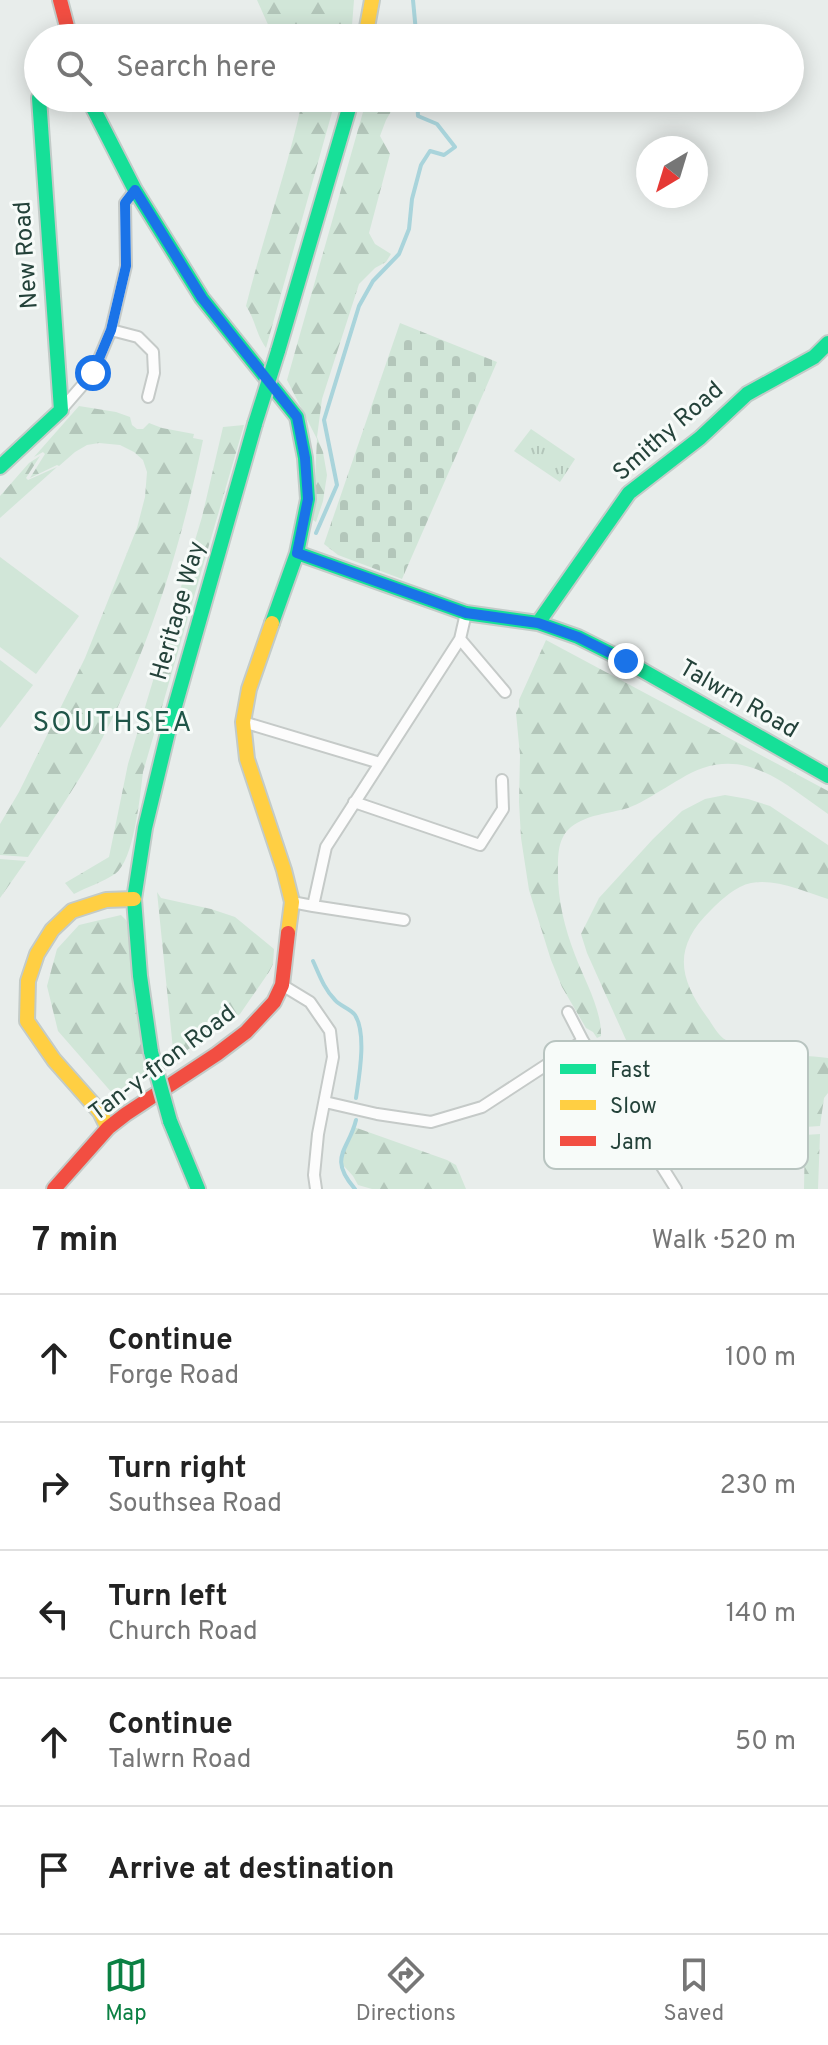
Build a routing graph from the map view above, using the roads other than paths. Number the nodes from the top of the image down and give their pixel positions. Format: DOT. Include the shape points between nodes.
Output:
graph roads {
  1 [pos="60,0"];
  2 [pos="372,0"];
  3 [pos="66,21"];
  4 [pos="64,24"];
  5 [pos="67,24"];
  6 [pos="368,24"];
  7 [pos="40,112"];
  8 [pos="95,112"];
  9 [pos="348,112"];
  10 [pos="135,190"];
  11 [pos="111,330"];
  12 [pos="828,343"];
  13 [pos="148,397"];
  14 [pos="61,410"];
  15 [pos="0,467"];
  16 [pos="297,553"];
  17 [pos="466,613"];
  18 [pos="538,623"];
  19 [pos="460,639"];
  20 [pos="505,692"];
  21 [pos="243,722"];
  22 [pos="380,763"];
  23 [pos="828,776"];
  24 [pos="502,780"];
  25 [pos="354,802"];
  26 [pos="134,899"];
  27 [pos="292,902"];
  28 [pos="313,906"];
  29 [pos="404,920"];
  30 [pos="282,985"];
  31 [pos="568,1012"];
  32 [pos="583,1041"];
  33 [pos="544,1066"];
  34 [pos="325,1102"];
  35 [pos="108,1128"];
  36 [pos="663,1169"];
  37 [pos="54,1189"];
  38 [pos="198,1189"];
  39 [pos="316,1189"];
  40 [pos="676,1189"];
  1 -- 3 [label="street"];
  2 -- 6 [label="street"];
  3 -- 4 [label="street"];
  3 -- 5 [label="street"];
  7 -- 14 [label="street, New Road"];
  8 -- 10 [label="street, Tan-y-fron Road"];
  9 -- 26 [label="street, Heritage Way, bridge" via="157,775"];
  10 -- 11 [label="street" via="125,203 126,266"];
  10 -- 16 [label="street, Tan-y-fron Road" via="202,298 297,417 308,499"];
  11 -- 13 [label="street" via="138,337 153,352"];
  11 -- 14 [label="street" via="93,373"];
  12 -- 18 [label="street, Smithy Road" via="814,357 747,394 629,493"];
  14 -- 15 [label="street"];
  16 -- 17 [label="street, Talwrn Road"];
  16 -- 21 [label="street, Tan-y-fron Road" via="252,677"];
  17 -- 18 [label="street, Talwrn Road"];
  17 -- 19 [label="street"];
  18 -- 23 [label="street, Talwrn Road" via="626,661"];
  19 -- 20 [label="street"];
  19 -- 22 [label="street"];
  21 -- 22 [label="street"];
  21 -- 27 [label="street, Tan-y-fron Road" via="247,759"];
  22 -- 25 [label="street"];
  24 -- 25 [label="street" via="503,809 480,845"];
  25 -- 28 [label="street" via="326,847"];
  26 -- 35 [label="street" via="106,900 72,911 52,930 28,981 27,1021"];
  26 -- 38 [label="street, Heritage Way, bridge" via="151,1052 170,1121"];
  27 -- 28 [label="street"];
  27 -- 30 [label="street, Tan-y-fron Road"];
  28 -- 29 [label="street"];
  30 -- 34 [label="street" via="310,1002 330,1031 333,1057"];
  30 -- 35 [label="street, Tan-y-fron Road" via="246,1032"];
  31 -- 32 [label="street"];
  33 -- 34 [label="street" via="482,1107 431,1122"];
  34 -- 39 [label="street"];
  35 -- 37 [label="street, Tan-y-fron Road"];
  36 -- 40 [label="street"];
}
